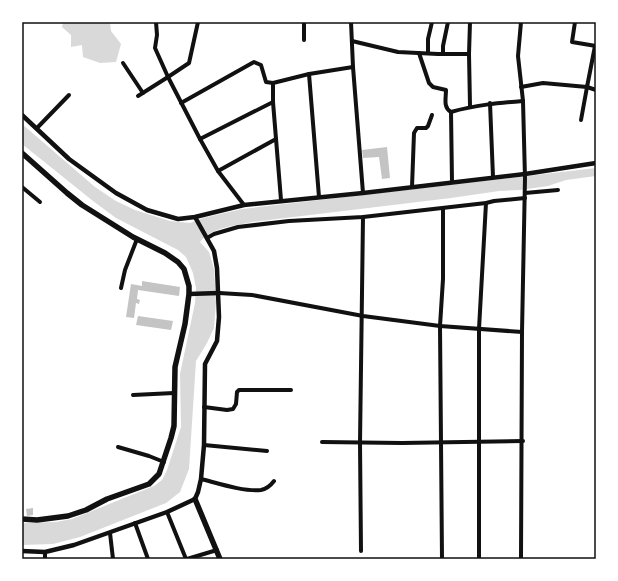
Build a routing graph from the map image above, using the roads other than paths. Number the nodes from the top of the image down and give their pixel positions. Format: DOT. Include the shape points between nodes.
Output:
graph roads {
  1 [pos="156,22"];
  2 [pos="198,22"];
  3 [pos="304,22"];
  4 [pos="351,22"];
  5 [pos="432,22"];
  6 [pos="448,22"];
  7 [pos="470,22"];
  8 [pos="521,22"];
  9 [pos="575,22"];
  10 [pos="304,40"];
  11 [pos="352,41"];
  12 [pos="596,46"];
  13 [pos="419,53"];
  14 [pos="428,53"];
  15 [pos="443,54"];
  16 [pos="469,54"];
  17 [pos="123,63"];
  18 [pos="353,67"];
  19 [pos="309,74"];
  20 [pos="168,77"];
  21 [pos="273,82"];
  22 [pos="521,87"];
  23 [pos="587,88"];
  24 [pos="596,90"];
  25 [pos="143,93"];
  26 [pos="68,95"];
  27 [pos="138,96"];
  28 [pos="523,101"];
  29 [pos="273,102"];
  30 [pos="181,103"];
  31 [pos="490,103"];
  32 [pos="470,106"];
  33 [pos="451,112"];
  34 [pos="22,115"];
  35 [pos="432,115"];
  36 [pos="581,120"];
  37 [pos="37,128"];
  38 [pos="200,139"];
  39 [pos="276,139"];
  40 [pos="22,153"];
  41 [pos="596,163"];
  42 [pos="218,171"];
  43 [pos="525,176"];
  44 [pos="493,178"];
  45 [pos="452,182"];
  46 [pos="22,187"];
  47 [pos="412,187"];
  48 [pos="558,190"];
  49 [pos="363,193"];
  50 [pos="525,196"];
  51 [pos="318,197"];
  52 [pos="280,200"];
  53 [pos="40,202"];
  54 [pos="486,204"];
  55 [pos="244,205"];
  56 [pos="443,208"];
  57 [pos="364,217"];
  58 [pos="196,219"];
  59 [pos="207,238"];
  60 [pos="137,239"];
  61 [pos="121,288"];
  62 [pos="219,293"];
  63 [pos="189,294"];
  64 [pos="362,316"];
  65 [pos="440,326"];
  66 [pos="480,329"];
  67 [pos="522,332"];
  68 [pos="291,390"];
  69 [pos="174,393"];
  70 [pos="133,395"];
  71 [pos="204,407"];
  72 [pos="523,441"];
  73 [pos="322,442"];
  74 [pos="360,442"];
  75 [pos="480,442"];
  76 [pos="440,443"];
  77 [pos="204,445"];
  78 [pos="118,447"];
  79 [pos="267,452"];
  80 [pos="164,462"];
  81 [pos="201,479"];
  82 [pos="274,480"];
  83 [pos="194,499"];
  84 [pos="167,512"];
  85 [pos="22,519"];
  86 [pos="135,523"];
  87 [pos="110,533"];
  88 [pos="217,550"];
  89 [pos="22,551"];
  90 [pos="361,551"];
  91 [pos="45,552"];
  92 [pos="45,559"];
  93 [pos="113,559"];
  94 [pos="148,559"];
  95 [pos="187,559"];
  96 [pos="220,559"];
  97 [pos="442,559"];
  98 [pos="479,559"];
  99 [pos="521,559"];
  1 -- 20 [label="street" via="155,48"];
  2 -- 20 [label="street" via="188,63"];
  3 -- 10 [label="street"];
  4 -- 11 [label="street"];
  5 -- 14 [label="street"];
  6 -- 15 [label="street"];
  7 -- 16 [label="street"];
  8 -- 22 [label="street" via="518,56"];
  9 -- 12 [label="street" via="572,42"];
  11 -- 13 [label="street" via="398,52"];
  11 -- 18 [label="street"];
  12 -- 23 [label="street"];
  13 -- 14 [label="street"];
  13 -- 33 [label="street" via="429,83 433,87 446,90 445,106"];
  14 -- 15 [label="street"];
  15 -- 16 [label="street"];
  16 -- 32 [label="street"];
  17 -- 25 [label="street"];
  18 -- 19 [label="street"];
  18 -- 49 [label="street"];
  19 -- 21 [label="street"];
  19 -- 51 [label="street"];
  20 -- 25 [label="street"];
  20 -- 30 [label="street"];
  21 -- 29 [label="street"];
  21 -- 30 [label="street" via="266,82 261,65 254,62"];
  22 -- 23 [label="street" via="543,83"];
  22 -- 28 [label="street"];
  23 -- 24 [label="street"];
  23 -- 36 [label="street"];
  25 -- 27 [label="street"];
  26 -- 37 [label="street"];
  28 -- 31 [label="street"];
  28 -- 43 [label="street"];
  29 -- 38 [label="street"];
  29 -- 39 [label="street"];
  30 -- 38 [label="street"];
  31 -- 32 [label="street"];
  31 -- 44 [label="street"];
  32 -- 33 [label="street"];
  33 -- 45 [label="street"];
  34 -- 37 [label="street"];
  35 -- 47 [label="street" via="426,128 417,128 414,133"];
  37 -- 58 [label="street" via="69,158 108,188 135,204 178,219"];
  38 -- 42 [label="street"];
  39 -- 42 [label="street"];
  39 -- 52 [label="street"];
  40 -- 60 [label="main road" via="82,205"];
  41 -- 43 [label="street"];
  42 -- 55 [label="street"];
  43 -- 44 [label="street"];
  43 -- 50 [label="street"];
  44 -- 45 [label="street"];
  45 -- 47 [label="street"];
  46 -- 53 [label="street"];
  47 -- 49 [label="street"];
  48 -- 50 [label="street"];
  49 -- 51 [label="street"];
  50 -- 54 [label="street"];
  50 -- 67 [label="street"];
  51 -- 52 [label="street"];
  52 -- 55 [label="street"];
  54 -- 56 [label="street"];
  54 -- 66 [label="street"];
  55 -- 58 [label="street"];
  56 -- 57 [label="street"];
  56 -- 65 [label="street"];
  57 -- 59 [label="street" via="289,221 233,228"];
  57 -- 64 [label="street"];
  58 -- 59 [label="street"];
  59 -- 62 [label="street" via="214,252"];
  60 -- 61 [label="street"];
  60 -- 63 [label="main road" via="178,262 184,269"];
  62 -- 63 [label="street"];
  62 -- 64 [label="street" via="252,295"];
  62 -- 71 [label="street" via="218,337 205,364"];
  63 -- 69 [label="main road" via="175,367"];
  64 -- 65 [label="street"];
  64 -- 74 [label="street"];
  65 -- 66 [label="street"];
  65 -- 76 [label="street"];
  66 -- 67 [label="street"];
  66 -- 75 [label="street"];
  67 -- 72 [label="street"];
  68 -- 71 [label="street" via="239,390 233,410"];
  69 -- 70 [label="street"];
  69 -- 80 [label="main road" via="174,426"];
  71 -- 77 [label="street"];
  72 -- 75 [label="street"];
  72 -- 99 [label="street"];
  73 -- 74 [label="street"];
  74 -- 76 [label="street"];
  74 -- 90 [label="street"];
  75 -- 76 [label="street"];
  75 -- 98 [label="street"];
  76 -- 97 [label="street"];
  77 -- 79 [label="street"];
  77 -- 81 [label="street"];
  78 -- 80 [label="street"];
  80 -- 85 [label="main road" via="159,474 149,484 80,512 55,518"];
  81 -- 82 [label="street" via="261,490 270,486"];
  81 -- 83 [label="street"];
  83 -- 84 [label="street"];
  83 -- 88 [label="main road"];
  84 -- 86 [label="street"];
  84 -- 95 [label="street"];
  86 -- 87 [label="street"];
  86 -- 94 [label="street"];
  87 -- 91 [label="street"];
  87 -- 93 [label="street"];
  88 -- 95 [label="street"];
  88 -- 96 [label="main road"];
  89 -- 91 [label="street"];
  91 -- 92 [label="street"];
}
